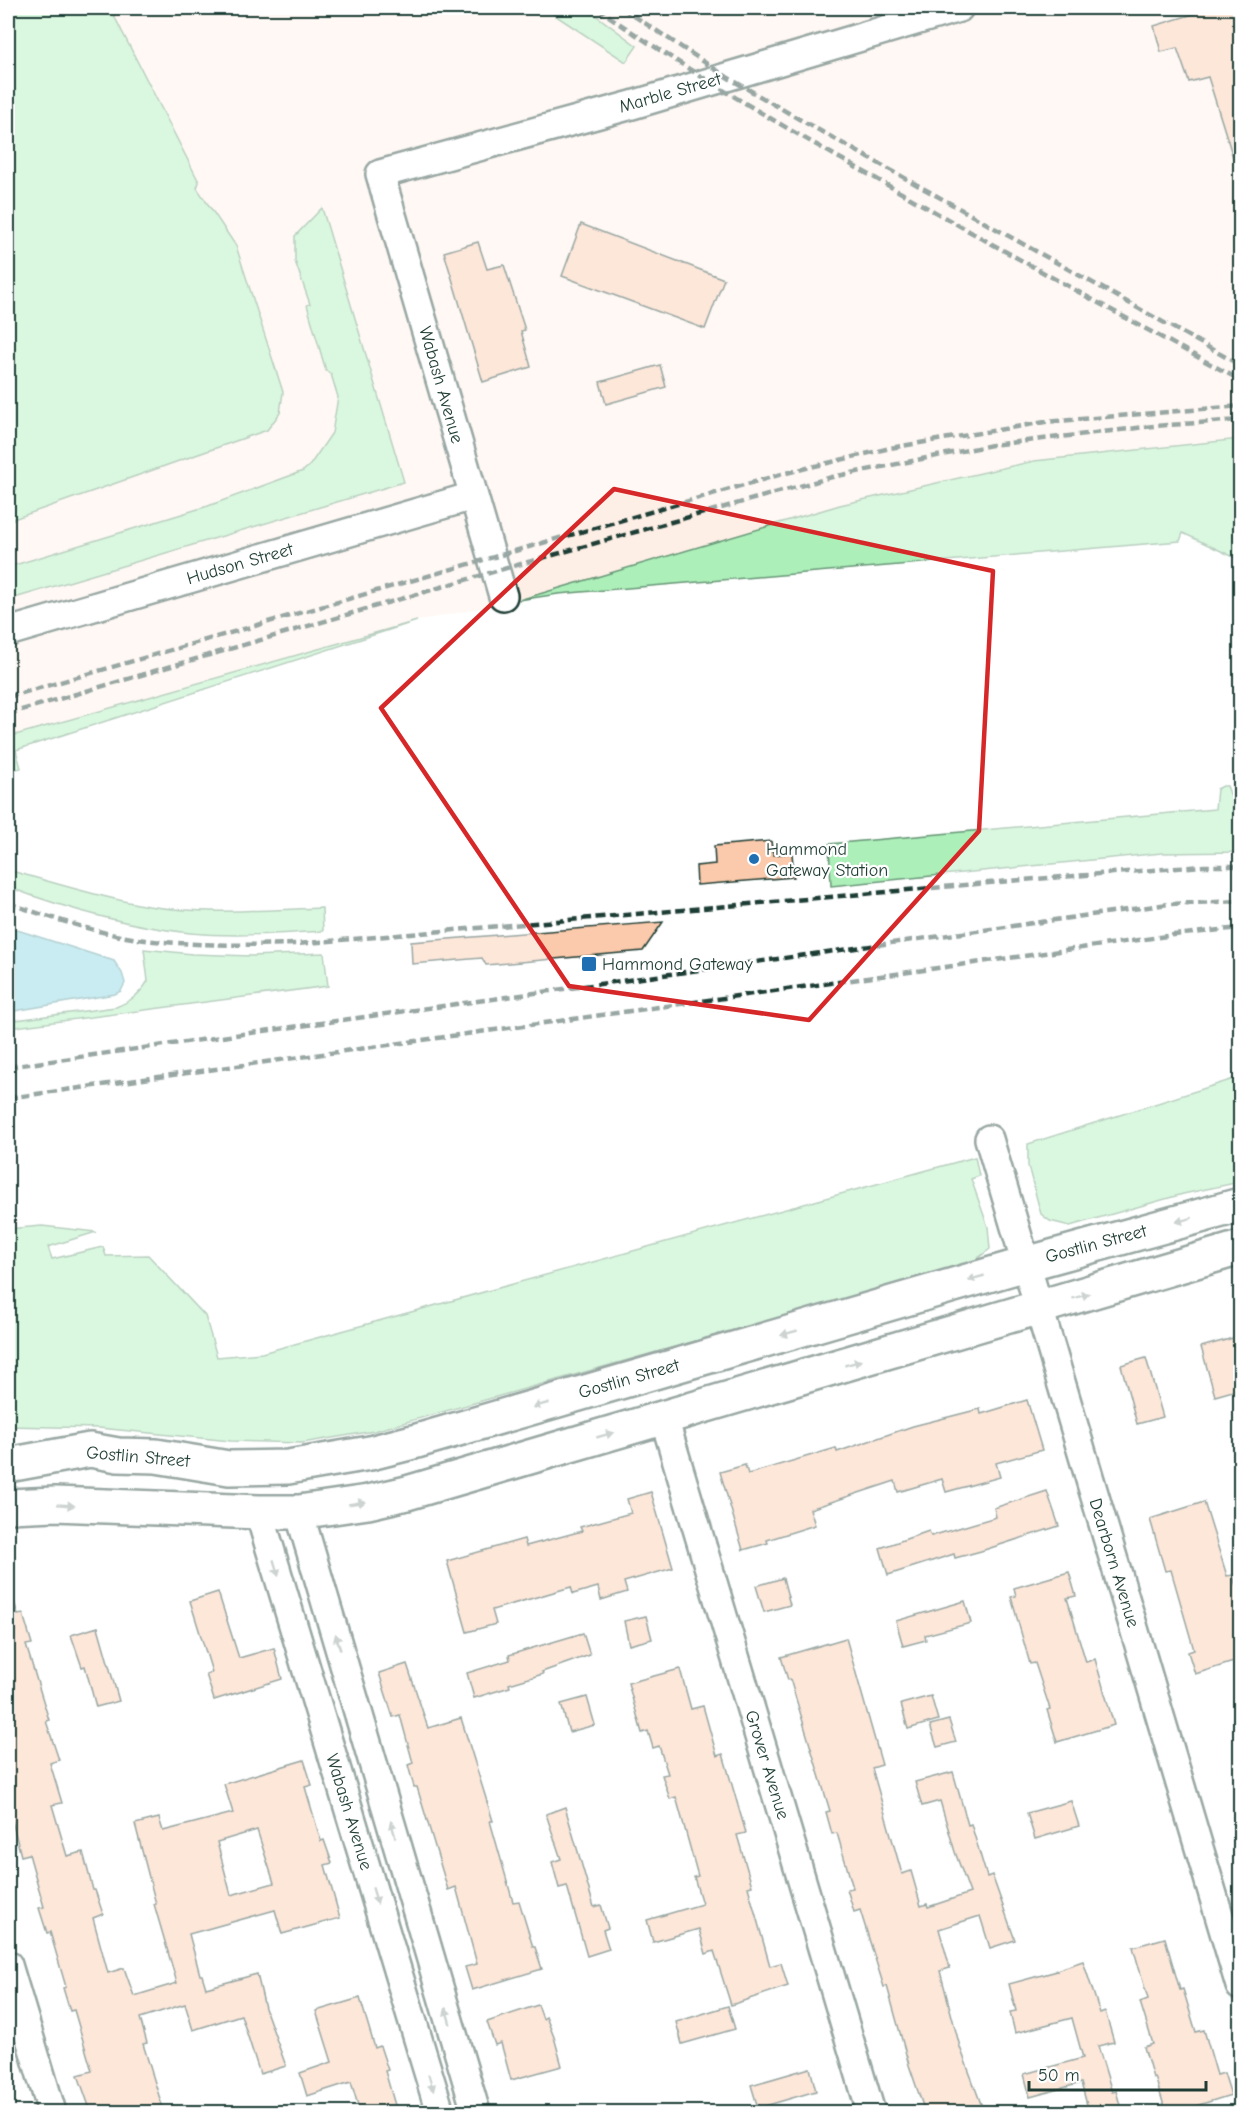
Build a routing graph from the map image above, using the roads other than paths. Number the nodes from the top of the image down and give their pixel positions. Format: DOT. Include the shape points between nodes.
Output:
graph roads {
  1 [pos="959,8"];
  2 [pos="380,174"];
  3 [pos="473,496"];
  4 [pos="503,596"];
  5 [pos="8,632"];
  6 [pos="989,1139"];
  7 [pos="1240,1205"];
  8 [pos="1240,1248"];
  9 [pos="1026,1264"];
  10 [pos="1039,1309"];
  11 [pos="664,1418"];
  12 [pos="8,1446"];
  13 [pos="90,1450"];
  14 [pos="8,1465"];
  15 [pos="8,1506"];
  16 [pos="259,1512"];
  17 [pos="299,1512"];
  18 [pos="8,1965"];
  19 [pos="1240,1986"];
  20 [pos="52,2112"];
  21 [pos="440,2112"];
  22 [pos="476,2112"];
  23 [pos="871,2112"];
  1 -- 2 [label="street, Marble Street" via="632,105"];
  2 -- 3 [label="street, Wabash Avenue"];
  3 -- 4 [label="street, Wabash Avenue"];
  3 -- 5 [label="street, Hudson Street"];
  6 -- 9 [label="street, Dearborn Avenue"];
  7 -- 9 [label="main road, Gostlin Street, one-way"];
  10 -- 8 [label="main road, one-way"];
  9 -- 10 [label="street, Dearborn Avenue"];
  9 -- 13 [label="main road, Gostlin Street, one-way" via="370,1453 288,1467 229,1468"];
  11 -- 10 [label="main road, one-way"];
  10 -- 19 [label="street, Dearborn Avenue"];
  17 -- 11 [label="main road, one-way" via="407,1493"];
  11 -- 23 [label="street, Grover Avenue"];
  12 -- 13 [label="main road" via="51,1444"];
  13 -- 14 [label="main road, Gostlin Street"];
  15 -- 16 [label="main road, one-way" via="55,1504"];
  16 -- 17 [label="main road"];
  16 -- 21 [label="street, Wabash Avenue, one-way"];
  22 -- 17 [label="street, Wabash Avenue, one-way"];
  18 -- 20 [label="street"];
}
